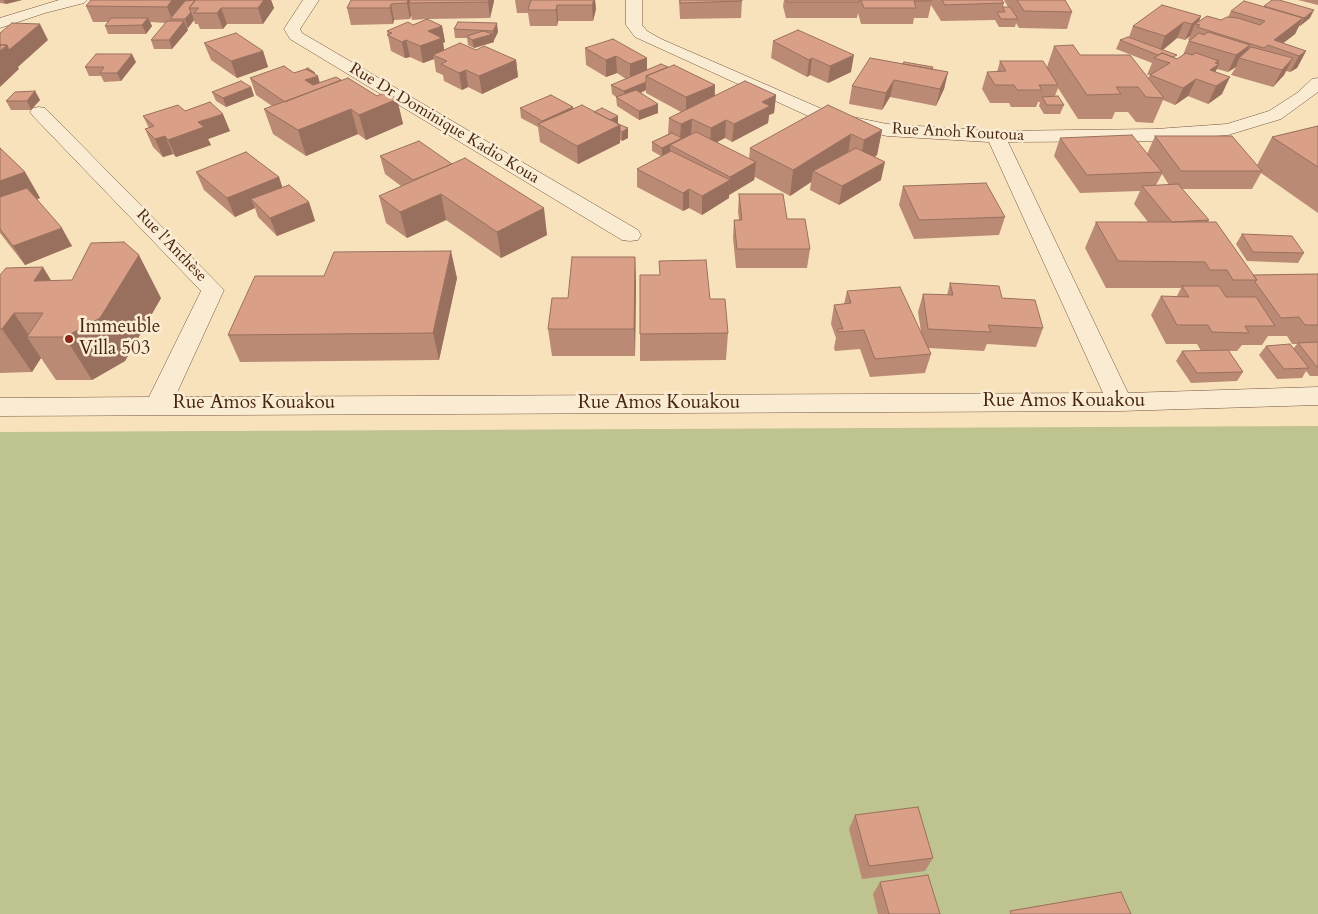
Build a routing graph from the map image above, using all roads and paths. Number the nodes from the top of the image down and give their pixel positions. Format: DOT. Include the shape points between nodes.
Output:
graph roads {
  1 [pos="79,0"];
  2 [pos="311,0"];
  3 [pos="634,0"];
  4 [pos="0,23"];
  5 [pos="1318,83"];
  6 [pos="39,112"];
  7 [pos="996,137"];
  8 [pos="630,235"];
  9 [pos="1318,396"];
  10 [pos="1120,402"];
  11 [pos="158,405"];
  12 [pos="0,407"];
  1 -- 4 [label="street"];
  2 -- 8 [label="street, Rue Dr Dominique Kadio Koua" via="292,29 296,36"];
  3 -- 7 [label="street, Rue Anoh Koutoua" via="634,25 641,34 823,116 887,130"];
  5 -- 7 [label="street, Rue Anoh Koutoua" via="1275,115 1228,129 1156,135"];
  6 -- 11 [label="street, Rue l'Anthèse" via="213,290"];
  7 -- 10 [label="street"];
  9 -- 10 [label="street, Rue Amos Kouakou"];
  10 -- 11 [label="street, Rue Amos Kouakou"];
  11 -- 12 [label="street, Rue Amos Kouakou"];
}
